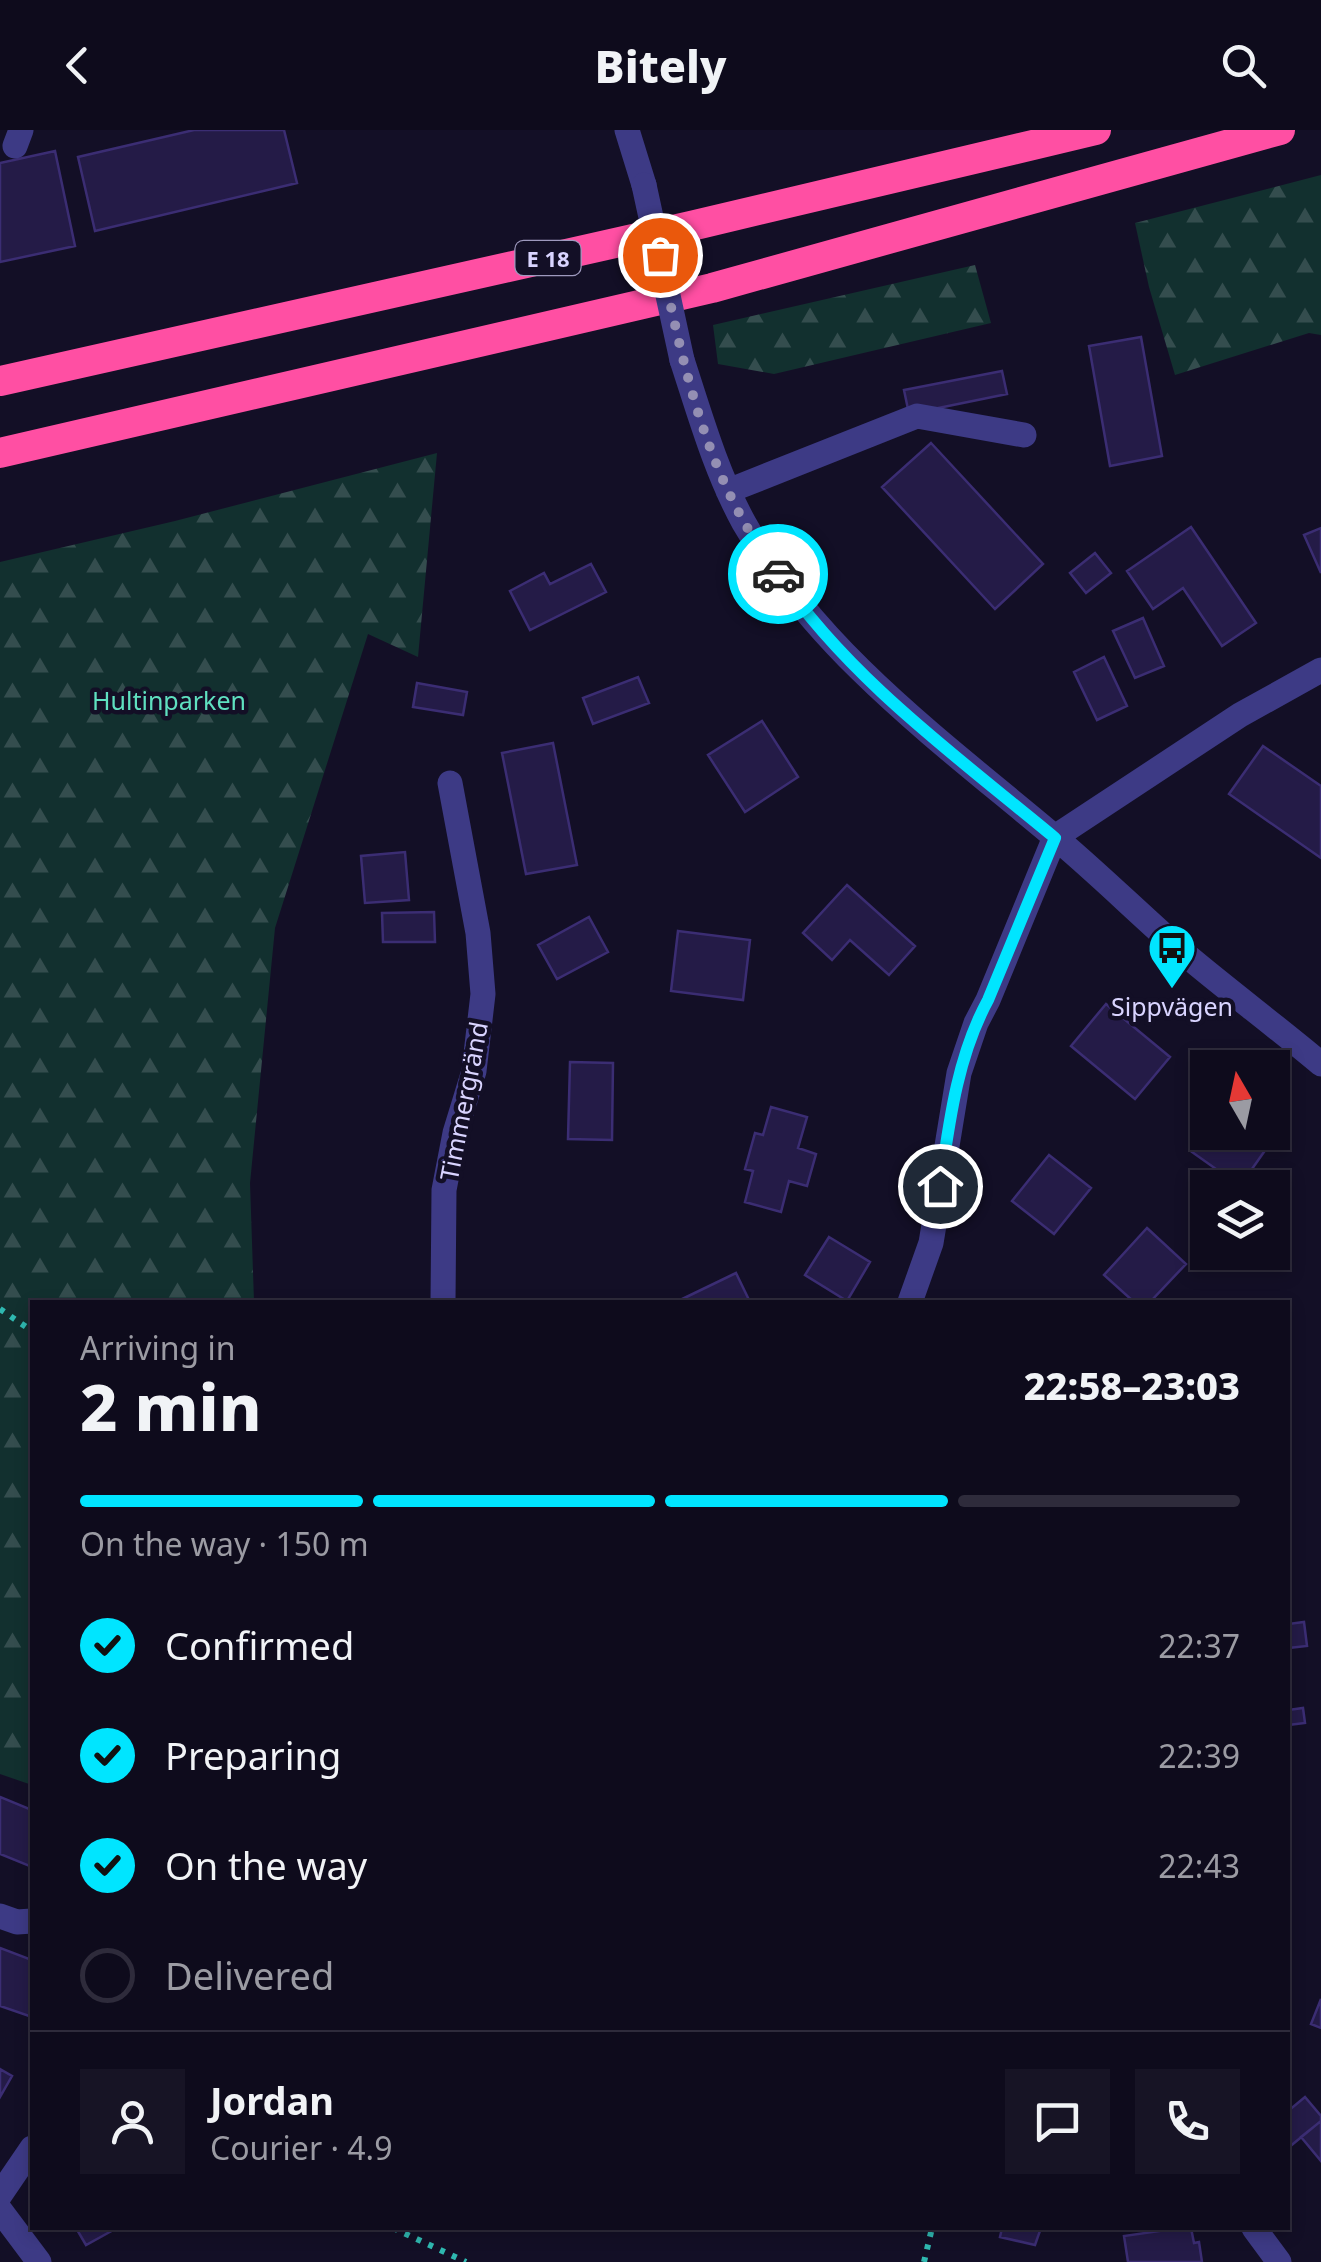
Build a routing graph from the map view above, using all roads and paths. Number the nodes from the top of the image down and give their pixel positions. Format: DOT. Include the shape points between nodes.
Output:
graph roads {
  1 [pos="627,130"];
  2 [pos="1096,130"];
  3 [pos="1280,130"];
  4 [pos="0,381"];
  5 [pos="1024,435"];
  6 [pos="0,452"];
  7 [pos="728,491"];
  8 [pos="1321,670"];
  9 [pos="450,783"];
  10 [pos="1055,838"];
  11 [pos="1321,1064"];
  12 [pos="443,1300"];
  13 [pos="911,1300"];
  14 [pos="0,1309"];
  15 [pos="30,1329"];
  16 [pos="0,1916"];
  17 [pos="30,1920"];
  18 [pos="30,2151"];
  19 [pos="0,2195"];
  20 [pos="0,2210"];
  21 [pos="397,2230"];
  22 [pos="932,2230"];
  23 [pos="1255,2230"];
  24 [pos="39,2262"];
  25 [pos="466,2262"];
  26 [pos="924,2262"];
  27 [pos="1279,2262"];
  1 -- 7 [label="street, bridge" via="682,360"];
  2 -- 4 [label="highway, E 18"];
  3 -- 6 [label="highway" via="712,288"];
  5 -- 7 [label="street" via="917,416"];
  7 -- 10 [label="street" via="790,591 842,651 897,706"];
  8 -- 10 [label="street" via="1240,715"];
  9 -- 12 [label="street, Timmergränd" via="483,994 474,1071 444,1190"];
  10 -- 11 [label="street"];
  10 -- 13 [label="street" via="959,1072 931,1243"];
  14 -- 15 [label="path"];
  16 -- 17 [label="street"];
  18 -- 19 [label="street"];
  20 -- 24 [label="street"];
  21 -- 25 [label="path"];
  22 -- 26 [label="path"];
  23 -- 27 [label="street"];
}
